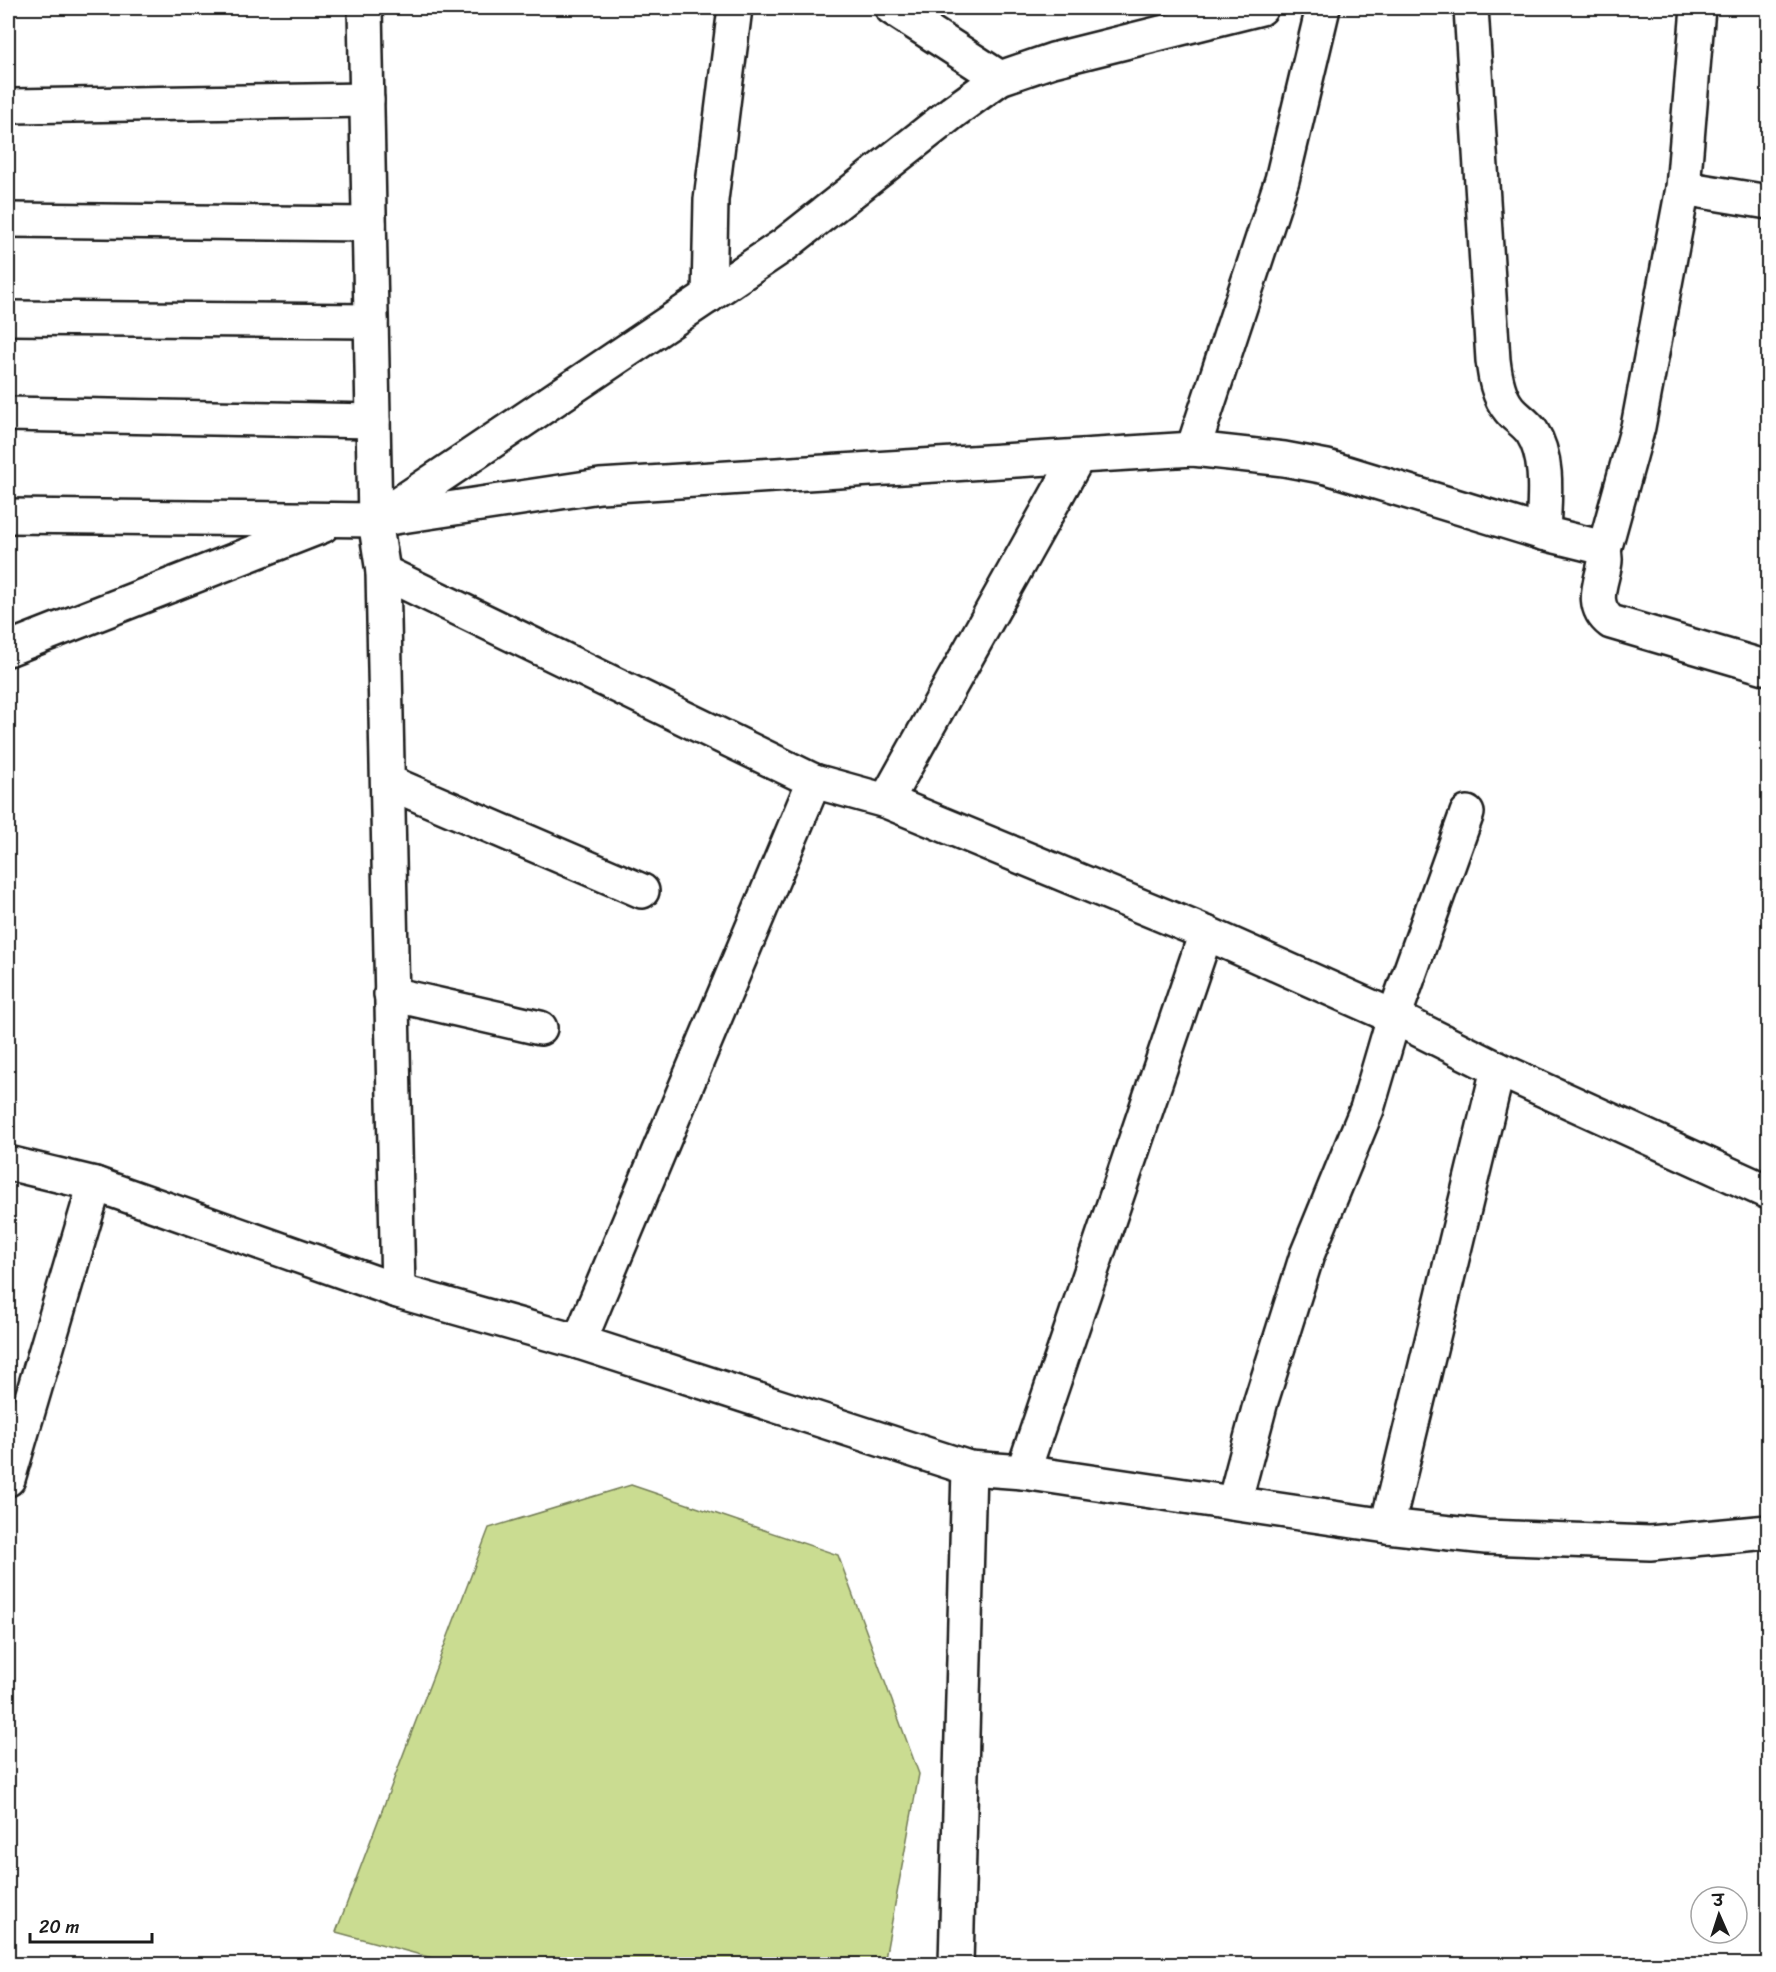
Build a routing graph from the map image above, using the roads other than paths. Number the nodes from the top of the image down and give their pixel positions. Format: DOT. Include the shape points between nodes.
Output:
graph roads {
  1 [pos="365,8"];
  2 [pos="735,8"];
  3 [pos="892,8"];
  4 [pos="1261,8"];
  5 [pos="1323,8"];
  6 [pos="1471,8"];
  7 [pos="1698,8"];
  8 [pos="1000,78"];
  9 [pos="367,100"];
  10 [pos="14,106"];
  11 [pos="1683,188"];
  12 [pos="1768,202"];
  13 [pos="8,220"];
  14 [pos="369,224"];
  15 [pos="709,296"];
  16 [pos="8,318"];
  17 [pos="371,321"];
  18 [pos="8,414"];
  19 [pos="373,421"];
  20 [pos="1193,448"];
  21 [pos="1078,457"];
  22 [pos="8,516"];
  23 [pos="337,520"];
  24 [pos="375,520"];
  25 [pos="1543,533"];
  26 [pos="1604,550"];
  27 [pos="383,572"];
  28 [pos="8,649"];
  29 [pos="1768,668"];
  30 [pos="814,781"];
  31 [pos="388,782"];
  32 [pos="886,801"];
  33 [pos="1467,813"];
  34 [pos="642,891"];
  35 [pos="1206,933"];
  36 [pos="391,994"];
  37 [pos="1394,1017"];
  38 [pos="540,1028"];
  39 [pos="1498,1069"];
  40 [pos="8,1163"];
  41 [pos="95,1184"];
  42 [pos="1768,1192"];
  43 [pos="398,1291"];
  44 [pos="579,1342"];
  45 [pos="969,1468"];
  46 [pos="1023,1472"];
  47 [pos="8,1479"];
  48 [pos="1234,1503"];
  49 [pos="1386,1526"];
  50 [pos="1768,1532"];
  51 [pos="956,1965"];
  1 -- 9 [label="street"];
  2 -- 15 [label="street" via="711,200"];
  3 -- 8 [label="street"];
  4 -- 8 [label="street" via="1053,60"];
  5 -- 20 [label="street" via="1282,180"];
  6 -- 25 [label="street" via="1493,360 1496,381 1508,408 1531,431 1540,452 1544,475"];
  7 -- 11 [label="street"];
  8 -- 15 [label="street" via="784,245"];
  9 -- 10 [label="street"];
  9 -- 14 [label="street"];
  11 -- 12 [label="street"];
  11 -- 26 [label="street" via="1638,427"];
  13 -- 14 [label="street"];
  14 -- 17 [label="street"];
  15 -- 24 [label="street"];
  16 -- 17 [label="street"];
  17 -- 19 [label="street"];
  18 -- 19 [label="street"];
  19 -- 24 [label="street"];
  20 -- 21 [label="street"];
  20 -- 25 [label="street" via="1327,467"];
  21 -- 24 [label="street" via="600,486"];
  21 -- 32 [label="street"];
  22 -- 23 [label="street"];
  23 -- 24 [label="street"];
  23 -- 28 [label="street"];
  24 -- 27 [label="street"];
  25 -- 26 [label="street"];
  26 -- 29 [label="street" via="1598,606 1611,622"];
  27 -- 30 [label="street"];
  27 -- 31 [label="street"];
  30 -- 32 [label="street"];
  30 -- 44 [label="street"];
  31 -- 34 [label="street"];
  31 -- 36 [label="street"];
  32 -- 35 [label="street"];
  33 -- 37 [label="street"];
  35 -- 37 [label="street"];
  35 -- 46 [label="street"];
  36 -- 38 [label="street"];
  36 -- 43 [label="street"];
  37 -- 39 [label="street"];
  37 -- 48 [label="street" via="1367,1109 1307,1255"];
  39 -- 42 [label="street"];
  39 -- 49 [label="street"];
  40 -- 41 [label="street"];
  41 -- 43 [label="street"];
  41 -- 47 [label="street"];
  43 -- 44 [label="street"];
  44 -- 45 [label="street"];
  45 -- 46 [label="street"];
  45 -- 51 [label="street"];
  46 -- 48 [label="street"];
  48 -- 49 [label="street"];
  49 -- 50 [label="street" via="1486,1537 1650,1543"];
}
